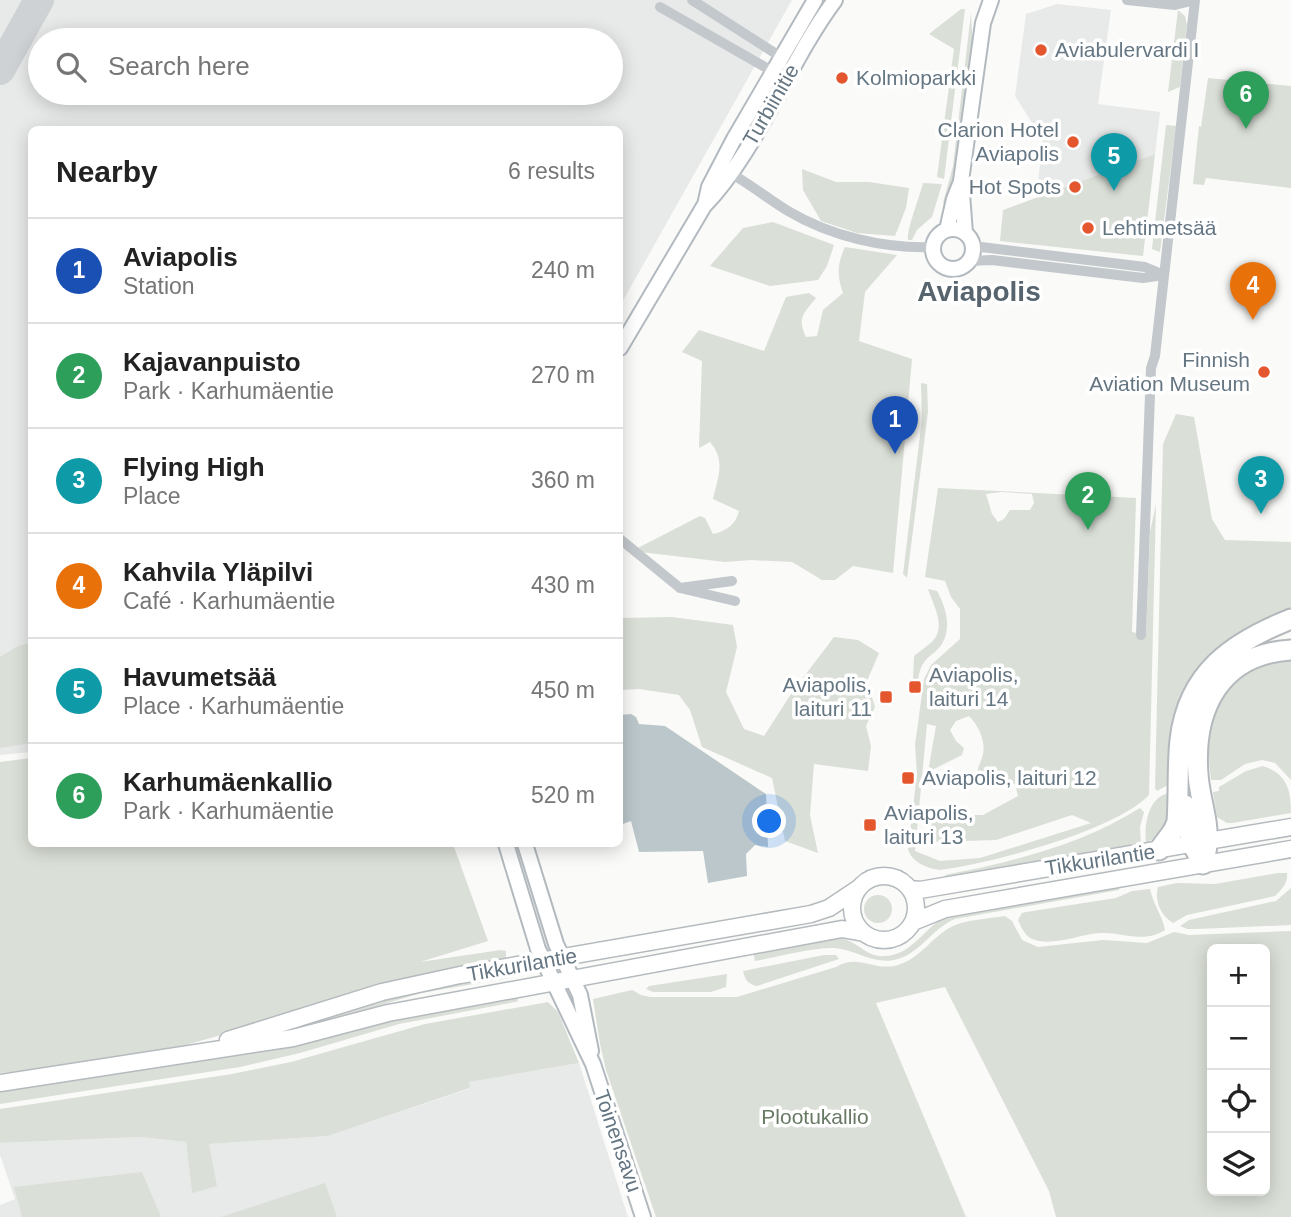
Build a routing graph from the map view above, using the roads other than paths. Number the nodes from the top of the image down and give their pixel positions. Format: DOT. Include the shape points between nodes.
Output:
graph roads {
  1 [pos="692,0"];
  2 [pos="815,0"];
  3 [pos="835,0"];
  4 [pos="979,0"];
  5 [pos="991,0"];
  6 [pos="1127,0"];
  7 [pos="1195,0"];
  8 [pos="660,7"];
  9 [pos="983,23"];
  10 [pos="780,57"];
  11 [pos="772,71"];
  12 [pos="791,71"];
  13 [pos="725,170"];
  14 [pos="961,181"];
  15 [pos="947,230"];
  16 [pos="965,233"];
  17 [pos="934,247"];
  18 [pos="971,254"];
  19 [pos="1164,275"];
  20 [pos="623,343"];
  21 [pos="623,541"];
  22 [pos="732,581"];
  23 [pos="680,588"];
  24 [pos="735,601"];
  25 [pos="1291,619"];
  26 [pos="1141,635"];
  27 [pos="1291,650"];
  28 [pos="1180,775"];
  29 [pos="1291,827"];
  30 [pos="1200,843"];
  31 [pos="507,847"];
  32 [pos="525,847"];
  33 [pos="1291,849"];
  34 [pos="1158,850"];
  35 [pos="1203,864"];
  36 [pos="859,888"];
  37 [pos="909,889"];
  38 [pos="913,922"];
  39 [pos="864,933"];
  40 [pos="564,958"];
  41 [pos="544,961"];
  42 [pos="573,978"];
  43 [pos="554,981"];
  44 [pos="186,1055"];
  45 [pos="593,1064"];
  46 [pos="0,1083"];
  47 [pos="643,1217"];
  1 -- 10 [label="street"];
  2 -- 10 [label="street, Turbiinitie"];
  3 -- 12 [label="street, Turbiinitie"];
  4 -- 9 [label="street"];
  5 -- 9 [label="street"];
  6 -- 7 [label="street" via="1175,5"];
  7 -- 19 [label="street"];
  8 -- 11 [label="street"];
  9 -- 14 [label="street"];
  10 -- 11 [label="street, Turbiinitie"];
  10 -- 12 [label="street"];
  11 -- 12 [label="street"];
  11 -- 13 [label="street, Turbiinitie"];
  12 -- 13 [label="street, Turbiinitie"];
  13 -- 17 [label="street" via="815,226 898,246"];
  13 -- 20 [label="street, Turbiinitie" via="718,192 704,206"];
  14 -- 15 [label="street"];
  14 -- 16 [label="street"];
  15 -- 16 [label="street"];
  15 -- 17 [label="street"];
  16 -- 18 [label="street"];
  17 -- 18 [label="street" via="938,262 949,268 956,268"];
  18 -- 19 [label="street" via="1143,278"];
  19 -- 26 [label="street" via="1151,368"];
  21 -- 23 [label="street"];
  22 -- 23 [label="street"];
  23 -- 24 [label="street"];
  25 -- 28 [label="highway" via="1232,648 1203,680 1181,731"];
  27 -- 30 [label="highway" via="1262,654 1233,668 1207,706 1198,747"];
  28 -- 30 [label="highway"];
  28 -- 34 [label="highway" via="1177,822"];
  29 -- 30 [label="main road, Tikkurilantie"];
  30 -- 34 [label="main road, Tikkurilantie"];
  30 -- 35 [label="highway"];
  31 -- 41 [label="street"];
  32 -- 40 [label="street"];
  33 -- 35 [label="main road, Tikkurilantie"];
  34 -- 37 [label="main road, Tikkurilantie"];
  35 -- 38 [label="main road, Tikkurilantie" via="945,909"];
  36 -- 37 [label="main road" via="871,879 886,877"];
  36 -- 39 [label="main road" via="852,910"];
  36 -- 40 [label="main road, Tikkurilantie" via="811,914"];
  37 -- 38 [label="main road" via="916,907"];
  38 -- 39 [label="main road" via="895,938 884,940"];
  39 -- 42 [label="main road, Tikkurilantie" via="842,929"];
  40 -- 41 [label="main road, Tikkurilantie"];
  40 -- 42 [label="street, Toinensavu"];
  41 -- 43 [label="street, Toinensavu"];
  41 -- 44 [label="main road, Tikkurilantie" via="382,992"];
  42 -- 43 [label="main road, Tikkurilantie"];
  42 -- 45 [label="street, Toinensavu" via="585,1014"];
  43 -- 44 [label="main road, Tikkurilantie" via="388,1013 293,1038"];
  43 -- 45 [label="street, Toinensavu"];
  44 -- 46 [label="main road, Tikkurilantie"];
  45 -- 47 [label="street, Toinensavu"];
}
